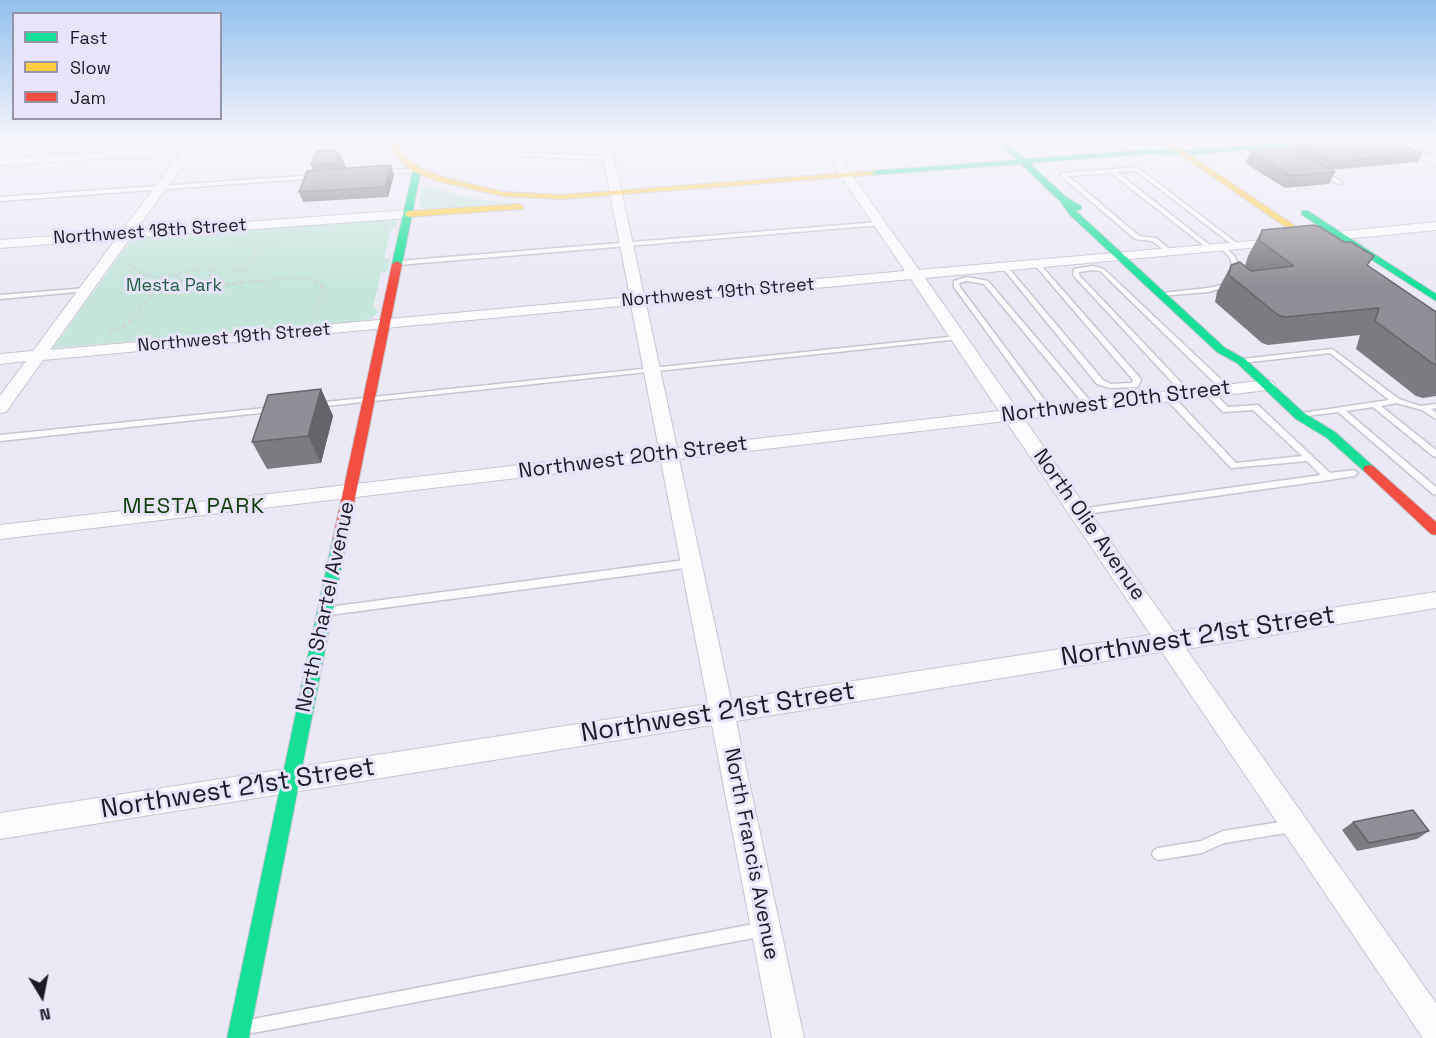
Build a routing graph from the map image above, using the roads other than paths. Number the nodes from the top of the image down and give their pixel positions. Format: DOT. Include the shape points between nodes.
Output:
graph roads {
  1 [pos="154,188"];
  2 [pos="160,188"];
  3 [pos="410,188"];
  4 [pos="447,188"];
  5 [pos="477,188"];
  6 [pos="615,188"];
  7 [pos="720,188"];
  8 [pos="855,188"];
  9 [pos="1052,188"];
  10 [pos="1079,188"];
  11 [pos="1138,188"];
  12 [pos="1158,188"];
  13 [pos="1235,188"];
  14 [pos="617,196"];
  15 [pos="0,199"];
  16 [pos="574,203"];
  17 [pos="1293,205"];
  18 [pos="408,214"];
  19 [pos="879,224"];
  20 [pos="1436,226"];
  21 [pos="127,234"];
  22 [pos="1340,235"];
  23 [pos="1308,238"];
  24 [pos="0,244"];
  25 [pos="627,244"];
  26 [pos="1222,246"];
  27 [pos="1169,251"];
  28 [pos="1126,255"];
  29 [pos="1337,258"];
  30 [pos="398,263"];
  31 [pos="1036,263"];
  32 [pos="1004,266"];
  33 [pos="914,275"];
  34 [pos="86,290"];
  35 [pos="1168,294"];
  36 [pos="0,297"];
  37 [pos="1436,298"];
  38 [pos="639,300"];
  39 [pos="385,324"];
  40 [pos="958,338"];
  41 [pos="38,356"];
  42 [pos="0,359"];
  43 [pos="1241,361"];
  44 [pos="653,369"];
  45 [pos="1267,385"];
  46 [pos="1217,390"];
  47 [pos="1188,394"];
  48 [pos="1168,396"];
  49 [pos="369,399"];
  50 [pos="1396,401"];
  51 [pos="1374,404"];
  52 [pos="310,405"];
  53 [pos="1089,405"];
  54 [pos="1436,406"];
  55 [pos="0,408"];
  56 [pos="286,408"];
  57 [pos="1424,408"];
  58 [pos="1048,410"];
  59 [pos="1340,410"];
  60 [pos="1012,414"];
  61 [pos="1300,416"];
  62 [pos="1436,417"];
  63 [pos="0,438"];
  64 [pos="670,454"];
  65 [pos="1436,454"];
  66 [pos="1308,458"];
  67 [pos="1354,473"];
  68 [pos="1329,477"];
  69 [pos="350,491"];
  70 [pos="1436,492"];
  71 [pos="1079,512"];
  72 [pos="0,532"];
  73 [pos="1432,536"];
  74 [pos="693,563"];
  75 [pos="1436,600"];
  76 [pos="325,612"];
  77 [pos="1169,642"];
  78 [pos="723,712"];
  79 [pos="289,781"];
  80 [pos="0,826"];
  81 [pos="1295,826"];
  82 [pos="1158,854"];
  83 [pos="766,928"];
  84 [pos="1436,1030"];
  85 [pos="239,1033"];
  86 [pos="788,1038"];
  1 -- 15 [label="lane"];
  2 -- 21 [label="street"];
  3 -- 18 [label="street, North Shartel Avenue"];
  4 -- 16 [label="street" via="483,197"];
  5 -- 14 [label="street" via="503,194"];
  6 -- 14 [label="street, North Francis Avenue"];
  7 -- 14 [label="street"];
  8 -- 19 [label="street, North Olie Avenue"];
  9 -- 28 [label="street" via="1073,213"];
  10 -- 27 [label="lane" via="1137,238 1154,239"];
  11 -- 26 [label="lane"];
  12 -- 26 [label="lane"];
  13 -- 23 [label="street"];
  14 -- 16 [label="street"];
  14 -- 25 [label="street, North Francis Avenue"];
  16 -- 18 [label="street"];
  17 -- 22 [label="street"];
  18 -- 21 [label="street, Northwest 18th Street"];
  18 -- 30 [label="street, North Shartel Avenue"];
  19 -- 25 [label="lane"];
  19 -- 33 [label="street, North Olie Avenue"];
  20 -- 22 [label="street, Northwest 19th Street"];
  21 -- 24 [label="street, Northwest 18th Street"];
  21 -- 34 [label="street"];
  22 -- 23 [label="street, Northwest 19th Street"];
  22 -- 37 [label="street"];
  23 -- 26 [label="street, Northwest 19th Street"];
  23 -- 29 [label="street"];
  25 -- 30 [label="lane"];
  25 -- 38 [label="street, North Francis Avenue"];
  26 -- 27 [label="street, Northwest 19th Street"];
  26 -- 35 [label="lane" via="1236,268 1231,279 1215,288"];
  27 -- 28 [label="street, Northwest 19th Street"];
  28 -- 31 [label="street, Northwest 19th Street"];
  28 -- 35 [label="street"];
  30 -- 39 [label="street, North Shartel Avenue"];
  31 -- 32 [label="street, Northwest 19th Street"];
  31 -- 32 [label="lane" via="1137,380 1135,385 1110,386 1100,382"];
  32 -- 33 [label="street, Northwest 19th Street"];
  33 -- 38 [label="street, Northwest 19th Street"];
  33 -- 40 [label="street, North Olie Avenue"];
  34 -- 36 [label="lane"];
  34 -- 41 [label="street"];
  35 -- 43 [label="street" via="1221,350"];
  38 -- 39 [label="street, Northwest 19th Street"];
  38 -- 44 [label="street, North Francis Avenue"];
  39 -- 41 [label="street, Northwest 19th Street"];
  39 -- 49 [label="street, North Shartel Avenue"];
  40 -- 44 [label="lane"];
  40 -- 60 [label="street, North Olie Avenue"];
  41 -- 42 [label="street, Northwest 19th Street"];
  41 -- 55 [label="street"];
  43 -- 45 [label="street"];
  43 -- 50 [label="lane" via="1332,351"];
  44 -- 49 [label="lane"];
  44 -- 64 [label="street, North Francis Avenue"];
  45 -- 46 [label="street, Northwest 20th Street"];
  45 -- 61 [label="street"];
  46 -- 47 [label="street, Northwest 20th Street"];
  46 -- 47 [label="lane" via="1102,270 1076,270"];
  46 -- 66 [label="lane" via="1226,410 1254,407"];
  47 -- 48 [label="street, Northwest 20th Street"];
  48 -- 53 [label="street, Northwest 20th Street"];
  48 -- 66 [label="lane" via="1234,466"];
  49 -- 52 [label="lane"];
  49 -- 69 [label="street, North Shartel Avenue"];
  50 -- 51 [label="lane"];
  50 -- 57 [label="lane"];
  51 -- 59 [label="lane"];
  51 -- 65 [label="lane"];
  53 -- 58 [label="street, Northwest 20th Street"];
  53 -- 58 [label="lane" via="986,282 956,282"];
  54 -- 57 [label="lane"];
  56 -- 63 [label="lane"];
  57 -- 62 [label="lane"];
  58 -- 60 [label="street, Northwest 20th Street"];
  59 -- 61 [label="lane"];
  59 -- 70 [label="lane"];
  60 -- 64 [label="street, Northwest 20th Street"];
  60 -- 71 [label="street, North Olie Avenue"];
  61 -- 67 [label="street"];
  61 -- 73 [label="street" via="1331,435"];
  64 -- 69 [label="street, Northwest 20th Street"];
  64 -- 74 [label="street, North Francis Avenue"];
  66 -- 68 [label="lane"];
  67 -- 68 [label="lane"];
  67 -- 73 [label="street"];
  68 -- 71 [label="lane"];
  69 -- 72 [label="street, Northwest 20th Street"];
  69 -- 76 [label="street, North Shartel Avenue"];
  71 -- 77 [label="street, North Olie Avenue"];
  74 -- 76 [label="lane"];
  74 -- 78 [label="street, North Francis Avenue"];
  75 -- 77 [label="street, Northwest 21st Street"];
  76 -- 79 [label="street, North Shartel Avenue"];
  77 -- 78 [label="street, Northwest 21st Street"];
  77 -- 81 [label="street, North Olie Avenue"];
  78 -- 79 [label="street, Northwest 21st Street"];
  78 -- 83 [label="street, North Francis Avenue"];
  79 -- 80 [label="street, Northwest 21st Street"];
  79 -- 85 [label="street, North Shartel Avenue"];
  81 -- 82 [label="lane" via="1223,837 1202,847"];
  81 -- 84 [label="street, North Olie Avenue"];
  83 -- 85 [label="lane"];
  83 -- 86 [label="street, North Francis Avenue"];
}
